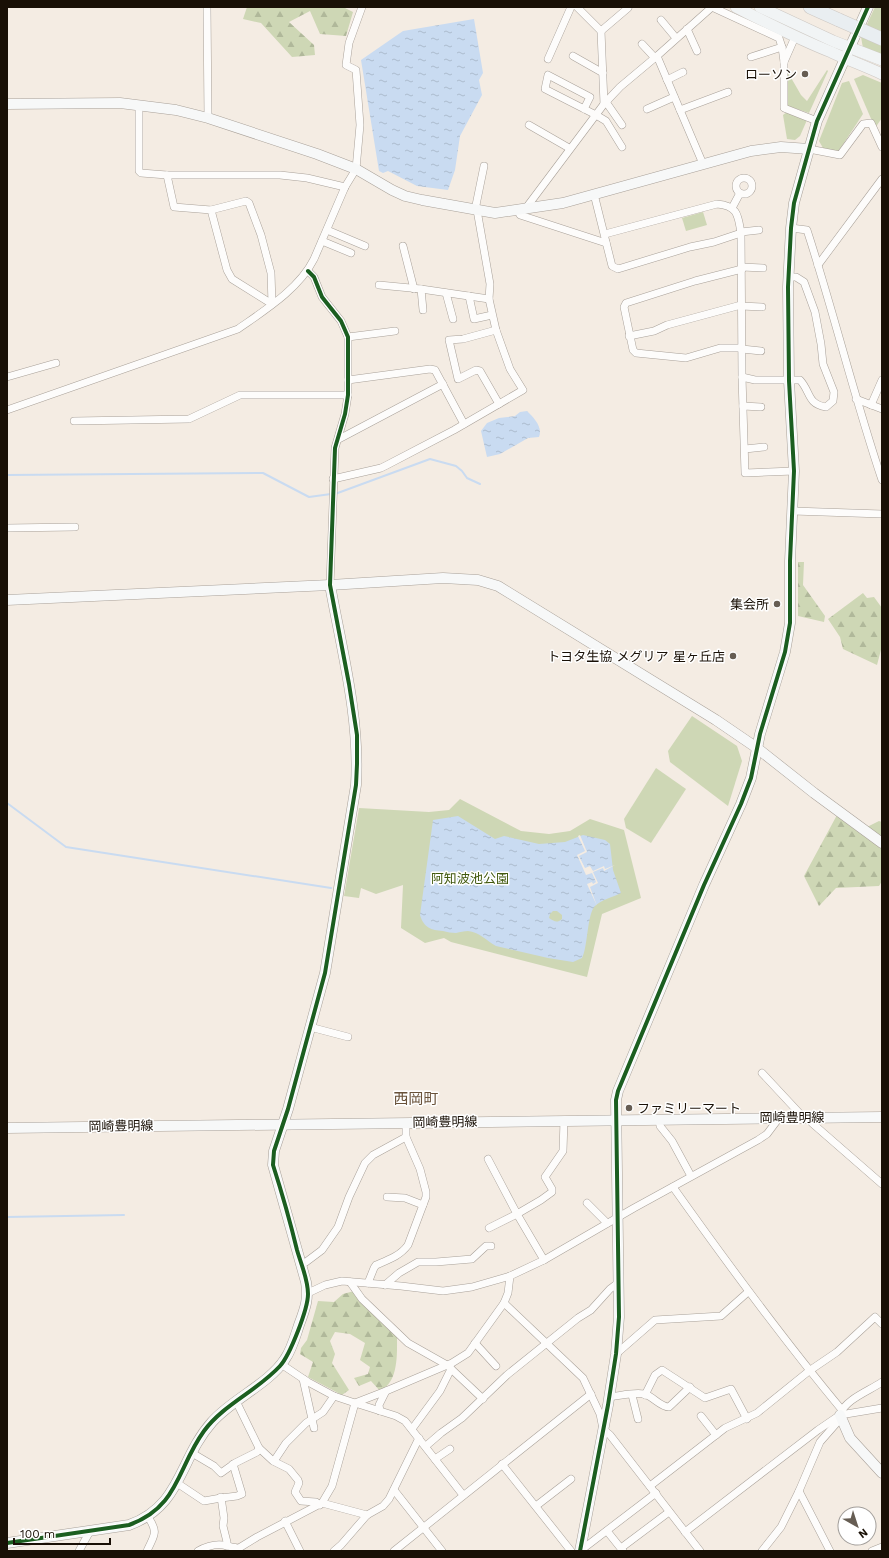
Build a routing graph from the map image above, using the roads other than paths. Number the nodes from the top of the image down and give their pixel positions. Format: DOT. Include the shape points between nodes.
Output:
graph roads {
  1 [pos="207,7"];
  2 [pos="362,7"];
  3 [pos="571,7"];
  4 [pos="577,7"];
  5 [pos="712,7"];
  6 [pos="736,7"];
  7 [pos="760,7"];
  8 [pos="810,7"];
  9 [pos="824,7"];
  10 [pos="868,7"];
  11 [pos="628,8"];
  12 [pos="840,17"];
  13 [pos="661,20"];
  14 [pos="686,30"];
  15 [pos="601,31"];
  16 [pos="882,33"];
  17 [pos="795,37"];
  18 [pos="676,38"];
  19 [pos="882,39"];
  20 [pos="642,44"];
  21 [pos="782,47"];
  22 [pos="850,47"];
  23 [pos="697,51"];
  24 [pos="573,56"];
  25 [pos="656,57"];
  26 [pos="751,57"];
  27 [pos="845,58"];
  28 [pos="548,59"];
  29 [pos="882,60"];
  30 [pos="784,62"];
  31 [pos="683,72"];
  32 [pos="603,73"];
  33 [pos="882,74"];
  34 [pos="667,80"];
  35 [pos="728,92"];
  36 [pos="674,97"];
  37 [pos="605,103"];
  38 [pos="7,104"];
  39 [pos="139,105"];
  40 [pos="584,109"];
  41 [pos="647,109"];
  42 [pos="680,110"];
  43 [pos="596,115"];
  44 [pos="208,118"];
  45 [pos="817,121"];
  46 [pos="529,125"];
  47 [pos="622,125"];
  48 [pos="622,147"];
  49 [pos="882,147"];
  50 [pos="569,148"];
  51 [pos="808,149"];
  52 [pos="703,164"];
  53 [pos="484,166"];
  54 [pos="356,169"];
  55 [pos="167,175"];
  56 [pos="882,179"];
  57 [pos="345,187"];
  58 [pos="740,193"];
  59 [pos="594,194"];
  60 [pos="732,208"];
  61 [pos="521,209"];
  62 [pos="211,210"];
  63 [pos="476,210"];
  64 [pos="791,228"];
  65 [pos="327,230"];
  66 [pos="759,230"];
  67 [pos="741,232"];
  68 [pos="605,234"];
  69 [pos="322,241"];
  70 [pos="606,243"];
  71 [pos="365,246"];
  72 [pos="403,246"];
  73 [pos="351,253"];
  74 [pos="818,265"];
  75 [pos="742,268"];
  76 [pos="763,268"];
  77 [pos="308,271"];
  78 [pos="788,277"];
  79 [pos="379,285"];
  80 [pos="417,289"];
  81 [pos="446,292"];
  82 [pos="469,296"];
  83 [pos="489,299"];
  84 [pos="272,304"];
  85 [pos="741,306"];
  86 [pos="762,307"];
  87 [pos="423,310"];
  88 [pos="492,315"];
  89 [pos="452,319"];
  90 [pos="496,330"];
  91 [pos="395,331"];
  92 [pos="629,336"];
  93 [pos="348,338"];
  94 [pos="742,348"];
  95 [pos="761,351"];
  96 [pos="56,363"];
  97 [pos="7,376"];
  98 [pos="742,377"];
  99 [pos="348,380"];
  100 [pos="882,380"];
  101 [pos="789,381"];
  102 [pos="443,384"];
  103 [pos="348,395"];
  104 [pos="856,399"];
  105 [pos="499,404"];
  106 [pos="871,405"];
  107 [pos="743,406"];
  108 [pos="761,406"];
  109 [pos="882,409"];
  110 [pos="7,410"];
  111 [pos="74,421"];
  112 [pos="464,424"];
  113 [pos="338,439"];
  114 [pos="764,447"];
  115 [pos="745,449"];
  116 [pos="794,471"];
  117 [pos="333,479"];
  118 [pos="882,480"];
  119 [pos="793,511"];
  120 [pos="882,514"];
  121 [pos="75,527"];
  122 [pos="7,528"];
  123 [pos="330,586"];
  124 [pos="7,600"];
  125 [pos="757,748"];
  126 [pos="882,843"];
  127 [pos="310,1027"];
  128 [pos="348,1037"];
  129 [pos="762,1073"];
  130 [pos="808,1117"];
  131 [pos="882,1117"];
  132 [pos="779,1118"];
  133 [pos="659,1119"];
  134 [pos="564,1120"];
  135 [pos="616,1120"];
  136 [pos="406,1123"];
  137 [pos="283,1125"];
  138 [pos="7,1128"];
  139 [pos="406,1137"];
  140 [pos="488,1159"];
  141 [pos="691,1176"];
  142 [pos="882,1184"];
  143 [pos="673,1187"];
  144 [pos="387,1197"];
  145 [pos="587,1202"];
  146 [pos="423,1205"];
  147 [pos="517,1214"];
  148 [pos="618,1217"];
  149 [pos="607,1223"];
  150 [pos="489,1228"];
  151 [pos="491,1246"];
  152 [pos="544,1260"];
  153 [pos="302,1263"];
  154 [pos="510,1276"];
  155 [pos="350,1282"];
  156 [pos="368,1283"];
  157 [pos="618,1283"];
  158 [pos="385,1285"];
  159 [pos="748,1292"];
  160 [pos="308,1293"];
  161 [pos="504,1302"];
  162 [pos="882,1324"];
  163 [pos="475,1343"];
  164 [pos="547,1343"];
  165 [pos="616,1354"];
  166 [pos="282,1364"];
  167 [pos="496,1366"];
  168 [pos="449,1367"];
  169 [pos="809,1371"];
  170 [pos="303,1379"];
  171 [pos="882,1382"];
  172 [pos="690,1387"];
  173 [pos="386,1390"];
  174 [pos="591,1394"];
  175 [pos="632,1394"];
  176 [pos="645,1395"];
  177 [pos="334,1396"];
  178 [pos="609,1397"];
  179 [pos="483,1399"];
  180 [pos="236,1401"];
  181 [pos="355,1403"];
  182 [pos="882,1408"];
  183 [pos="380,1411"];
  184 [pos="841,1414"];
  185 [pos="701,1416"];
  186 [pos="747,1418"];
  187 [pos="311,1419"];
  188 [pos="638,1419"];
  189 [pos="314,1428"];
  190 [pos="412,1429"];
  191 [pos="603,1429"];
  192 [pos="716,1435"];
  193 [pos="419,1438"];
  194 [pos="426,1446"];
  195 [pos="259,1448"];
  196 [pos="450,1449"];
  197 [pos="192,1453"];
  198 [pos="435,1458"];
  199 [pos="274,1461"];
  200 [pos="233,1464"];
  201 [pos="502,1464"];
  202 [pos="882,1473"];
  203 [pos="571,1478"];
  204 [pos="177,1483"];
  205 [pos="650,1486"];
  206 [pos="394,1490"];
  207 [pos="799,1491"];
  208 [pos="656,1493"];
  209 [pos="462,1495"];
  210 [pos="221,1498"];
  211 [pos="321,1504"];
  212 [pos="536,1506"];
  213 [pos="670,1512"];
  214 [pos="367,1514"];
  215 [pos="148,1517"];
  216 [pos="285,1521"];
  217 [pos="423,1527"];
  218 [pos="90,1531"];
  219 [pos="607,1531"];
  220 [pos="685,1532"];
  221 [pos="7,1543"];
  222 [pos="227,1546"];
  223 [pos="882,1547"];
  224 [pos="622,1550"];
  225 [pos="79,1551"];
  226 [pos="147,1551"];
  227 [pos="198,1551"];
  228 [pos="300,1551"];
  229 [pos="334,1551"];
  230 [pos="394,1551"];
  231 [pos="442,1551"];
  232 [pos="571,1551"];
  233 [pos="580,1551"];
  234 [pos="700,1551"];
  235 [pos="762,1551"];
  236 [pos="830,1551"];
  237 [pos="872,1551"];
  1 -- 44 [label="street"];
  2 -- 54 [label="street" via="349,43 346,65 356,70 360,125"];
  3 -- 28 [label="street"];
  4 -- 15 [label="street"];
  5 -- 14 [label="street"];
  5 -- 21 [label="street" via="779,38"];
  6 -- 17 [label="main road"];
  7 -- 22 [label="main road"];
  8 -- 12 [label="highway"];
  9 -- 12 [label="highway"];
  10 -- 22 [label="street"];
  11 -- 15 [label="street"];
  12 -- 16 [label="highway"];
  12 -- 19 [label="highway, bridge"];
  13 -- 18 [label="street"];
  14 -- 18 [label="street"];
  14 -- 23 [label="street"];
  15 -- 32 [label="street"];
  17 -- 27 [label="main road"];
  17 -- 30 [label="street"];
  18 -- 25 [label="street"];
  20 -- 25 [label="street"];
  21 -- 26 [label="street"];
  21 -- 30 [label="street"];
  22 -- 27 [label="street"];
  22 -- 29 [label="main road"];
  24 -- 32 [label="street"];
  25 -- 34 [label="street"];
  25 -- 37 [label="street"];
  27 -- 33 [label="main road"];
  27 -- 45 [label="street"];
  30 -- 45 [label="street" via="784,108"];
  31 -- 34 [label="street"];
  32 -- 37 [label="street"];
  34 -- 36 [label="street"];
  35 -- 42 [label="street"];
  36 -- 41 [label="street"];
  36 -- 42 [label="street"];
  37 -- 43 [label="street"];
  37 -- 47 [label="street"];
  38 -- 39 [label="street"];
  39 -- 44 [label="street"];
  39 -- 55 [label="street" via="139,171"];
  40 -- 43 [label="street" via="590,97 548,75 545,89"];
  42 -- 52 [label="street"];
  43 -- 48 [label="street" via="606,122"];
  43 -- 50 [label="street"];
  44 -- 54 [label="street"];
  45 -- 51 [label="street"];
  46 -- 50 [label="street"];
  49 -- 51 [label="street" via="871,123 863,124 840,155"];
  50 -- 61 [label="street"];
  51 -- 52 [label="street" via="781,147 751,151"];
  51 -- 64 [label="street" via="794,203"];
  52 -- 59 [label="street"];
  53 -- 63 [label="street"];
  54 -- 57 [label="street"];
  54 -- 63 [label="street" via="405,196"];
  55 -- 57 [label="street" via="280,175"];
  55 -- 62 [label="street" via="174,207"];
  56 -- 74 [label="street"];
  57 -- 65 [label="street"];
  58 -- 60 [label="street"];
  59 -- 61 [label="street" via="563,203"];
  59 -- 68 [label="street"];
  60 -- 67 [label="street" via="738,215"];
  60 -- 68 [label="street" via="717,204"];
  61 -- 63 [label="street" via="495,212"];
  61 -- 70 [label="street" via="520,215"];
  62 -- 84 [label="street" via="227,270 232,279"];
  62 -- 84 [label="street" via="246,201 249,203 261,235 270,273"];
  63 -- 83 [label="street" via="490,284"];
  64 -- 74 [label="street" via="807,230"];
  64 -- 78 [label="street"];
  65 -- 69 [label="street"];
  65 -- 71 [label="street"];
  66 -- 67 [label="street"];
  67 -- 70 [label="street" via="618,269 612,266"];
  67 -- 75 [label="street"];
  68 -- 70 [label="street"];
  69 -- 73 [label="street"];
  69 -- 77 [label="street"];
  72 -- 80 [label="street"];
  74 -- 104 [label="street"];
  75 -- 76 [label="street"];
  75 -- 85 [label="street"];
  75 -- 92 [label="street" via="626,303 624,307"];
  77 -- 84 [label="street" via="299,282"];
  77 -- 93 [label="street" via="314,277 322,297 341,321"];
  78 -- 101 [label="street"];
  78 -- 101 [label="street" via="796,277 804,282 815,312 823,364 834,392 833,401 826,407 817,406 800,380"];
  79 -- 80 [label="street"];
  80 -- 81 [label="street"];
  80 -- 87 [label="street"];
  81 -- 82 [label="street"];
  81 -- 89 [label="street"];
  82 -- 83 [label="street"];
  82 -- 88 [label="street" via="474,319"];
  83 -- 88 [label="street"];
  84 -- 110 [label="street" via="238,329 221,336"];
  85 -- 86 [label="street"];
  85 -- 92 [label="street"];
  85 -- 94 [label="street"];
  88 -- 90 [label="street"];
  90 -- 105 [label="street" via="510,369 523,390"];
  90 -- 105 [label="street" via="449,340 458,379 476,370 480,371"];
  91 -- 93 [label="street"];
  92 -- 94 [label="street" via="636,353 686,358 720,348"];
  93 -- 99 [label="street"];
  94 -- 95 [label="street"];
  94 -- 98 [label="street"];
  96 -- 97 [label="street"];
  98 -- 101 [label="street"];
  98 -- 107 [label="street"];
  99 -- 102 [label="street" via="430,369 435,370"];
  99 -- 103 [label="street"];
  100 -- 106 [label="street"];
  101 -- 116 [label="street"];
  102 -- 112 [label="street"];
  102 -- 113 [label="street"];
  103 -- 111 [label="street" via="240,395 189,419"];
  103 -- 113 [label="street"];
  104 -- 106 [label="street"];
  104 -- 118 [label="street"];
  105 -- 112 [label="street"];
  106 -- 109 [label="street"];
  107 -- 108 [label="street"];
  107 -- 115 [label="street"];
  112 -- 117 [label="street" via="381,468"];
  113 -- 117 [label="street"];
  114 -- 115 [label="street"];
  115 -- 116 [label="street" via="746,473"];
  116 -- 119 [label="street"];
  117 -- 123 [label="street"];
  119 -- 120 [label="street"];
  119 -- 125 [label="street" via="790,623 785,652"];
  121 -- 122 [label="street"];
  123 -- 124 [label="street"];
  123 -- 125 [label="street" via="443,578 478,580 498,586"];
  123 -- 127 [label="street" via="354,720 357,764 356,785 325,973"];
  125 -- 126 [label="street"];
  125 -- 135 [label="street" via="751,778 741,804 704,885 618,1091"];
  127 -- 128 [label="street"];
  127 -- 137 [label="street"];
  129 -- 130 [label="street"];
  130 -- 131 [label="street, 岡崎豊明線"];
  130 -- 132 [label="street, 岡崎豊明線"];
  130 -- 142 [label="street"];
  132 -- 133 [label="street, 岡崎豊明線"];
  132 -- 141 [label="street" via="767,1134 758,1140"];
  133 -- 135 [label="street, 岡崎豊明線"];
  133 -- 141 [label="street" via="660,1126 672,1141"];
  134 -- 135 [label="street, 岡崎豊明線"];
  134 -- 136 [label="street, 岡崎豊明線"];
  134 -- 147 [label="street" via="563,1151 545,1177 552,1192"];
  135 -- 148 [label="street"];
  136 -- 137 [label="street, 岡崎豊明線"];
  136 -- 139 [label="street"];
  137 -- 138 [label="street, 岡崎豊明線"];
  137 -- 153 [label="street" via="274,1151 273,1165"];
  139 -- 146 [label="street" via="420,1169 426,1192"];
  139 -- 153 [label="street" via="365,1163 338,1227 326,1246"];
  140 -- 147 [label="street"];
  141 -- 143 [label="street"];
  143 -- 148 [label="street"];
  143 -- 159 [label="street"];
  144 -- 146 [label="street" via="405,1198"];
  145 -- 149 [label="street"];
  146 -- 156 [label="street" via="404,1251 376,1265"];
  147 -- 150 [label="street"];
  147 -- 152 [label="street"];
  148 -- 149 [label="street"];
  148 -- 157 [label="street"];
  149 -- 152 [label="street"];
  151 -- 158 [label="street" via="486,1246 472,1259 418,1262"];
  152 -- 154 [label="street"];
  153 -- 160 [label="street"];
  154 -- 158 [label="street" via="472,1288 443,1291"];
  154 -- 161 [label="street"];
  155 -- 156 [label="street"];
  155 -- 160 [label="street" via="334,1282"];
  155 -- 168 [label="street" via="362,1299 408,1343"];
  156 -- 158 [label="street"];
  157 -- 164 [label="street" via="591,1310"];
  157 -- 165 [label="street"];
  159 -- 165 [label="street" via="721,1316 655,1320"];
  159 -- 169 [label="street"];
  160 -- 166 [label="street" via="294,1341"];
  161 -- 163 [label="street"];
  161 -- 164 [label="street"];
  162 -- 169 [label="street" via="875,1317 837,1352"];
  163 -- 167 [label="street"];
  163 -- 168 [label="street" via="468,1353"];
  164 -- 174 [label="street" via="583,1378"];
  164 -- 179 [label="street" via="507,1375"];
  165 -- 178 [label="street"];
  166 -- 170 [label="street"];
  166 -- 180 [label="street"];
  168 -- 173 [label="street"];
  168 -- 179 [label="street"];
  168 -- 190 [label="street" via="440,1391"];
  169 -- 184 [label="street"];
  169 -- 186 [label="street" via="757,1413"];
  170 -- 177 [label="street"];
  170 -- 187 [label="street"];
  171 -- 184 [label="street" via="854,1399"];
  172 -- 176 [label="street" via="669,1407"];
  172 -- 176 [label="street" via="662,1370 655,1375"];
  172 -- 186 [label="street" via="705,1398 731,1389"];
  173 -- 181 [label="street"];
  173 -- 183 [label="street" via="379,1405"];
  174 -- 191 [label="street" via="600,1414"];
  174 -- 201 [label="street"];
  175 -- 176 [label="street"];
  175 -- 178 [label="street"];
  175 -- 188 [label="street"];
  177 -- 181 [label="street"];
  177 -- 187 [label="street" via="323,1412"];
  178 -- 191 [label="street"];
  179 -- 194 [label="street"];
  180 -- 195 [label="street"];
  180 -- 197 [label="street" via="212,1421"];
  181 -- 183 [label="street"];
  181 -- 211 [label="street" via="332,1486"];
  182 -- 184 [label="street"];
  183 -- 190 [label="street" via="405,1420"];
  184 -- 202 [label="street" via="850,1438"];
  184 -- 207 [label="street" via="820,1442"];
  184 -- 220 [label="street"];
  185 -- 192 [label="street"];
  186 -- 192 [label="street"];
  187 -- 189 [label="street"];
  187 -- 199 [label="street" via="286,1443"];
  190 -- 193 [label="street"];
  191 -- 205 [label="street"];
  191 -- 233 [label="street"];
  192 -- 205 [label="street"];
  193 -- 194 [label="street"];
  193 -- 206 [label="street"];
  194 -- 198 [label="street"];
  195 -- 199 [label="street"];
  195 -- 200 [label="street" via="255,1454"];
  196 -- 198 [label="street"];
  197 -- 200 [label="street" via="221,1473"];
  197 -- 204 [label="street"];
  198 -- 209 [label="street"];
  199 -- 211 [label="street" via="289,1470 298,1480 295,1492 302,1501"];
  200 -- 210 [label="street" via="242,1494"];
  201 -- 209 [label="street"];
  201 -- 212 [label="street"];
  203 -- 212 [label="street"];
  204 -- 210 [label="street" via="202,1501"];
  204 -- 215 [label="street" via="164,1503"];
  205 -- 208 [label="street"];
  206 -- 214 [label="street" via="383,1506"];
  206 -- 217 [label="street"];
  207 -- 235 [label="street" via="781,1527"];
  207 -- 236 [label="street"];
  208 -- 213 [label="street"];
  208 -- 219 [label="street"];
  209 -- 217 [label="street"];
  210 -- 222 [label="street"];
  211 -- 214 [label="street"];
  211 -- 216 [label="street"];
  212 -- 232 [label="street"];
  213 -- 220 [label="street"];
  213 -- 224 [label="street"];
  214 -- 229 [label="street"];
  215 -- 218 [label="street" via="129,1525"];
  215 -- 226 [label="street" via="155,1530"];
  216 -- 222 [label="street" via="239,1548"];
  216 -- 228 [label="street"];
  217 -- 230 [label="street"];
  217 -- 231 [label="street"];
  218 -- 221 [label="street"];
  218 -- 225 [label="street"];
  219 -- 224 [label="street"];
  219 -- 233 [label="street"];
  220 -- 234 [label="street"];
  222 -- 227 [label="street" via="208,1547"];
  223 -- 237 [label="street"];
}
